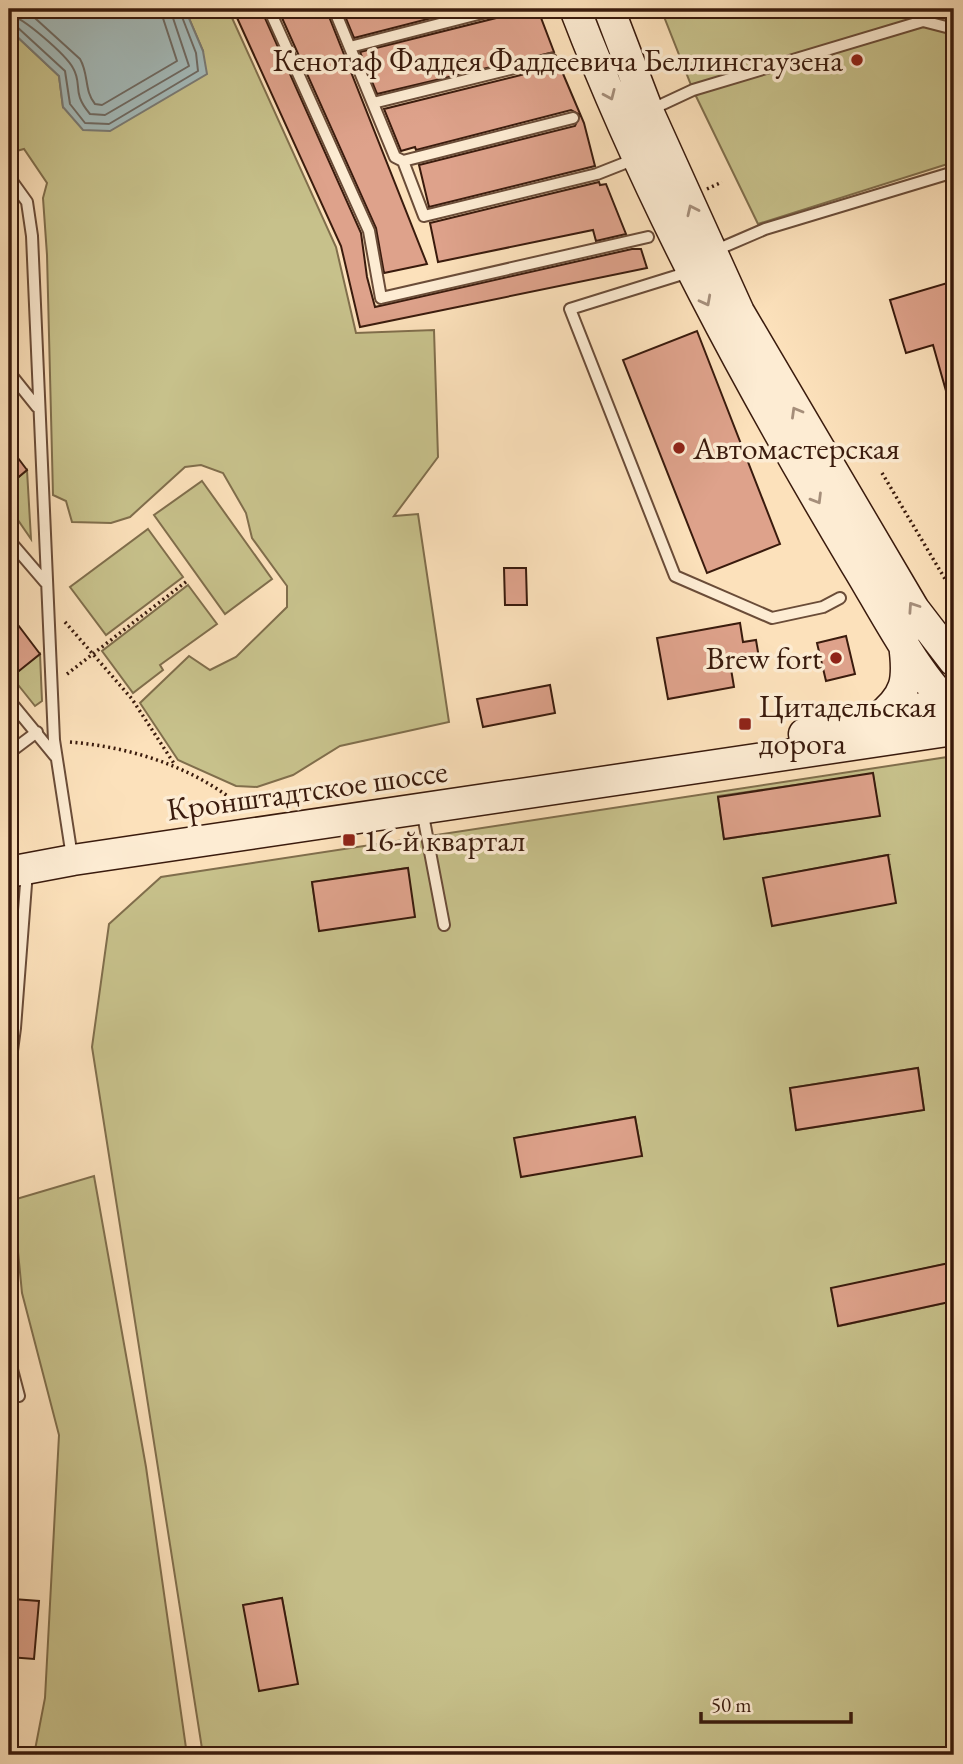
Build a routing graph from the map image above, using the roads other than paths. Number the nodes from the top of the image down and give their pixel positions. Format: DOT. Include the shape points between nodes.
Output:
graph roads {
  1 [pos="269,9"];
  2 [pos="334,9"];
  3 [pos="498,9"];
  4 [pos="575,9"];
  5 [pos="609,9"];
  6 [pos="921,9"];
  7 [pos="923,21"];
  8 [pos="954,29"];
  9 [pos="350,47"];
  10 [pos="551,59"];
  11 [pos="373,103"];
  12 [pos="648,111"];
  13 [pos="573,118"];
  14 [pos="637,158"];
  15 [pos="403,162"];
  16 [pos="954,172"];
  17 [pos="9,177"];
  18 [pos="648,237"];
  19 [pos="700,262"];
  20 [pos="9,372"];
  21 [pos="37,407"];
  22 [pos="9,540"];
  23 [pos="45,582"];
  24 [pos="840,598"];
  25 [pos="904,644"];
  26 [pos="954,661"];
  27 [pos="9,700"];
  28 [pos="952,711"];
  29 [pos="877,719"];
  30 [pos="37,732"];
  31 [pos="9,753"];
  32 [pos="57,758"];
  33 [pos="616,779"];
  34 [pos="421,808"];
  35 [pos="73,860"];
  36 [pos="18,870"];
  37 [pos="444,925"];
  38 [pos="9,1073"];
  39 [pos="9,1358"];
  40 [pos="19,1396"];
  1 -- 18 [label="lane" via="369,231 381,298"];
  2 -- 9 [label="lane"];
  3 -- 9 [label="lane"];
  4 -- 14 [label="street, one-way"];
  5 -- 12 [label="street"];
  6 -- 7 [label="lane"];
  7 -- 8 [label="lane"];
  7 -- 12 [label="lane" via="693,90"];
  9 -- 11 [label="lane"];
  10 -- 11 [label="lane"];
  11 -- 15 [label="lane" via="395,156"];
  19 -- 12 [label="street, one-way"];
  13 -- 15 [label="lane"];
  14 -- 15 [label="lane" via="597,174 424,216"];
  14 -- 19 [label="street"];
  16 -- 19 [label="lane" via="765,229"];
  17 -- 21 [label="lane" via="27,202 30,224"];
  19 -- 24 [label="lane" via="570,309 676,576 772,618 823,607"];
  19 -- 25 [label="street, one-way" via="762,404"];
  26 -- 19 [label="street, one-way" via="914,609 739,312"];
  20 -- 21 [label="lane"];
  21 -- 23 [label="lane"];
  22 -- 23 [label="lane"];
  23 -- 32 [label="lane"];
  25 -- 28 [label="street"];
  25 -- 29 [label="street" via="904,690"];
  27 -- 30 [label="lane"];
  28 -- 29 [label="street, Кронштадтское шоссе"];
  28 -- 33 [label="street, Кронштадтское шоссе"];
  29 -- 33 [label="street, Кронштадтское шоссе"];
  30 -- 31 [label="lane"];
  30 -- 32 [label="lane"];
  32 -- 35 [label="lane"];
  33 -- 34 [label="street, Кронштадтское шоссе"];
  34 -- 35 [label="street, Кронштадтское шоссе"];
  34 -- 37 [label="lane"];
  35 -- 36 [label="street, Кронштадтское шоссе"];
  36 -- 38 [label="lane" via="20,975"];
  39 -- 40 [label="lane"];
}
